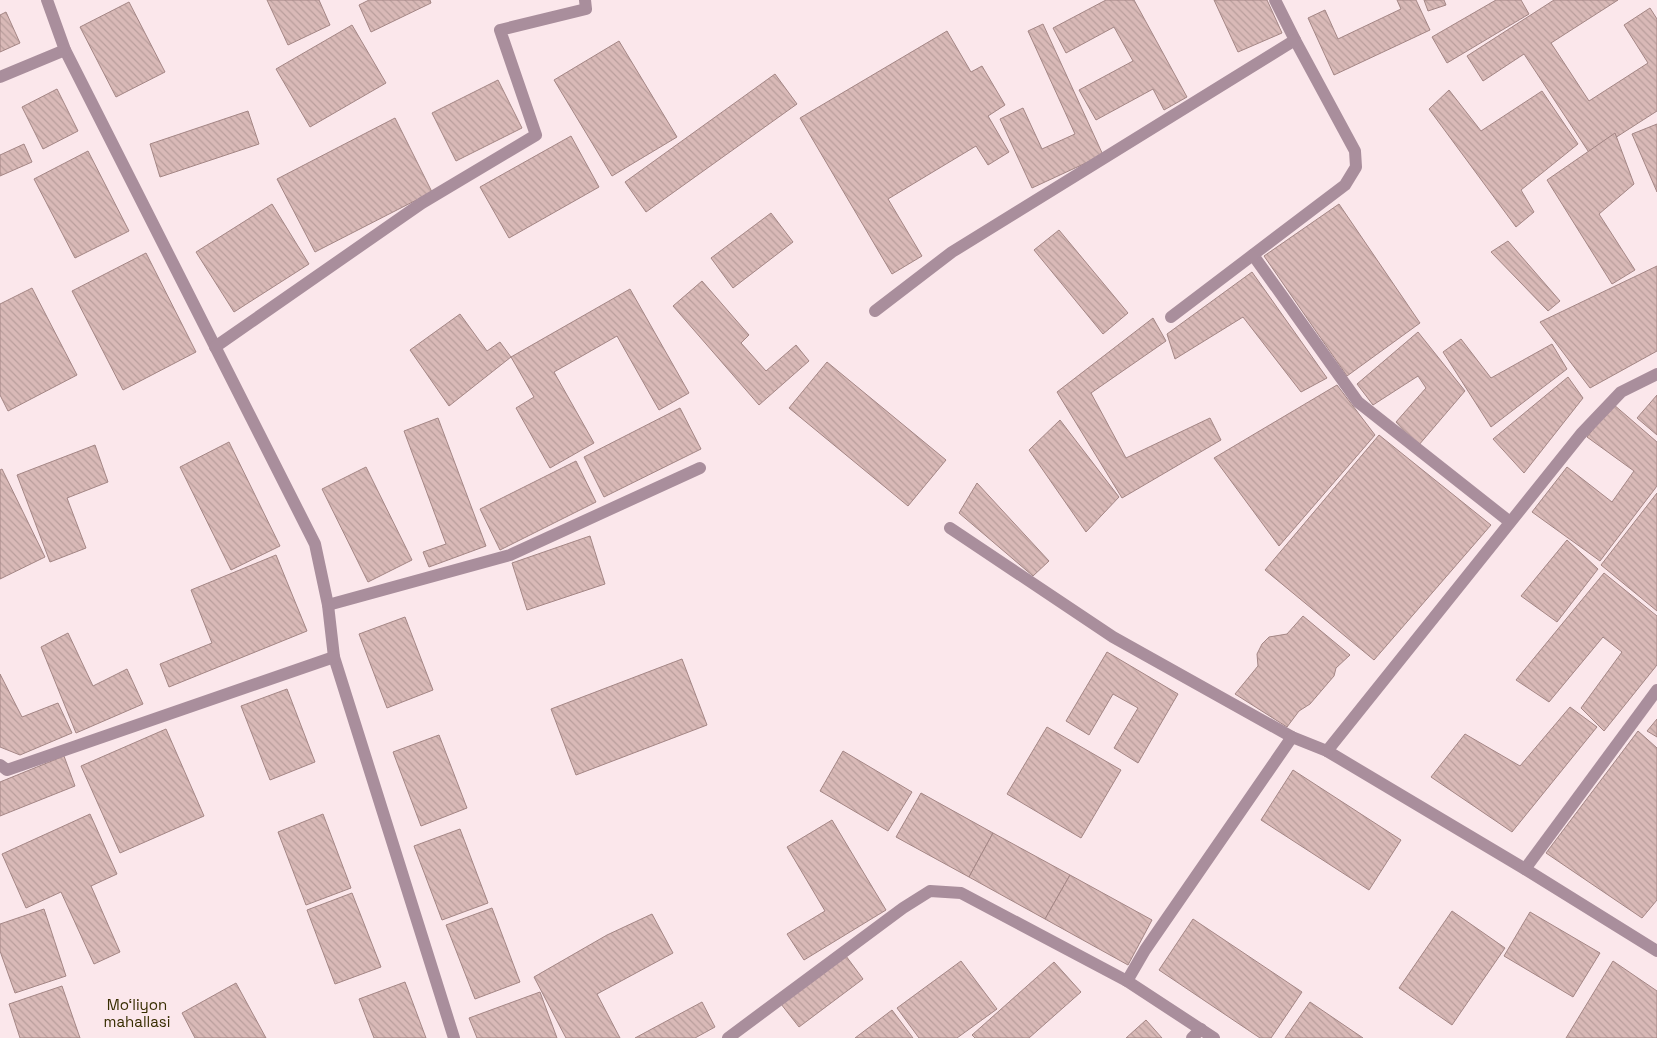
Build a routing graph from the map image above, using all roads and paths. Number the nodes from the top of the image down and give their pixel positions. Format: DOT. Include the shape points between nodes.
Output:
graph roads {
  1 [pos="47,0"];
  2 [pos="585,0"];
  3 [pos="1275,0"];
  4 [pos="1295,40"];
  5 [pos="65,50"];
  6 [pos="0,77"];
  7 [pos="1253,255"];
  8 [pos="875,311"];
  9 [pos="1171,317"];
  10 [pos="215,347"];
  11 [pos="1657,374"];
  12 [pos="700,468"];
  13 [pos="1510,522"];
  14 [pos="950,528"];
  15 [pos="328,605"];
  16 [pos="334,658"];
  17 [pos="1657,690"];
  18 [pos="1292,737"];
  19 [pos="1327,751"];
  20 [pos="0,765"];
  21 [pos="1525,869"];
  22 [pos="1657,950"];
  23 [pos="1127,981"];
  24 [pos="1197,1034"];
  25 [pos="454,1038"];
  26 [pos="728,1038"];
  27 [pos="1214,1038"];
  1 -- 5 [label="street"];
  2 -- 10 [label="street" via="586,9 500,30 536,135 422,203"];
  3 -- 4 [label="street"];
  4 -- 7 [label="street" via="1356,151 1356,167 1346,185"];
  4 -- 8 [label="street" via="952,252"];
  5 -- 6 [label="street"];
  5 -- 10 [label="street"];
  7 -- 9 [label="street"];
  7 -- 13 [label="street" via="1358,402"];
  10 -- 15 [label="street" via="314,544"];
  11 -- 13 [label="street" via="1621,392 1581,434"];
  12 -- 15 [label="street" via="510,554"];
  13 -- 19 [label="street"];
  14 -- 18 [label="street" via="1113,637"];
  15 -- 16 [label="street"];
  16 -- 20 [label="street" via="7,770"];
  16 -- 25 [label="street"];
  17 -- 21 [label="street"];
  18 -- 19 [label="street"];
  18 -- 23 [label="street"];
  19 -- 21 [label="street"];
  21 -- 22 [label="street"];
  23 -- 24 [label="street" via="1177,1015"];
  23 -- 26 [label="street" via="961,894 930,891"];
  24 -- 27 [label="street"];
}
